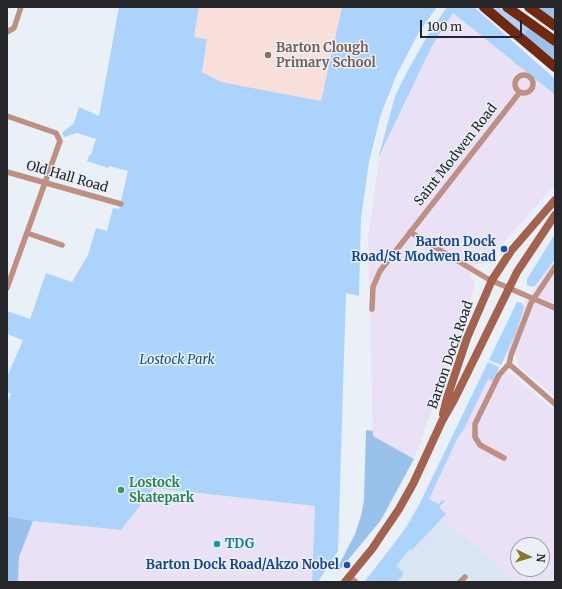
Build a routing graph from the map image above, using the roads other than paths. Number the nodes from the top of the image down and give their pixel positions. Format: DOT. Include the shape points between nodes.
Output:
graph roads {
  1 [pos="21,7"];
  2 [pos="484,7"];
  3 [pos="507,7"];
  4 [pos="529,7"];
  5 [pos="555,26"];
  6 [pos="7,32"];
  7 [pos="555,41"];
  8 [pos="555,67"];
  9 [pos="520,92"];
  10 [pos="7,116"];
  11 [pos="7,172"];
  12 [pos="44,184"];
  13 [pos="555,200"];
  14 [pos="120,204"];
  15 [pos="555,215"];
  16 [pos="410,232"];
  17 [pos="27,233"];
  18 [pos="62,245"];
  19 [pos="555,267"];
  20 [pos="492,280"];
  21 [pos="510,287"];
  22 [pos="7,288"];
  23 [pos="534,298"];
  24 [pos="555,308"];
  25 [pos="372,309"];
  26 [pos="509,364"];
  27 [pos="555,404"];
  28 [pos="442,421"];
  29 [pos="504,458"];
  30 [pos="465,577"];
  31 [pos="350,580"];
  32 [pos="460,582"];
  1 -- 6 [label="street" via="14,28"];
  2 -- 8 [label="highway"];
  3 -- 7 [label="highway"];
  4 -- 5 [label="highway"];
  9 -- 16 [label="street, Saint Modwen Road"];
  10 -- 12 [label="street" via="54,132 60,137 60,144"];
  11 -- 12 [label="street, Old Hall Road"];
  12 -- 14 [label="street, Old Hall Road"];
  12 -- 17 [label="street"];
  13 -- 20 [label="main road, Barton Dock Road" via="511,252"];
  15 -- 21 [label="main road, Barton Dock Road" via="525,258"];
  16 -- 20 [label="street"];
  16 -- 25 [label="street, Saint Modwen Road" via="375,279"];
  17 -- 18 [label="street"];
  17 -- 22 [label="street"];
  19 -- 23 [label="street"];
  20 -- 21 [label="street"];
  20 -- 28 [label="main road, Barton Dock Road" via="467,338"];
  21 -- 23 [label="street"];
  21 -- 28 [label="main road, Barton Dock Road"];
  23 -- 24 [label="street"];
  23 -- 26 [label="street"];
  26 -- 27 [label="street"];
  26 -- 29 [label="street" via="496,380 474,430 480,446"];
  28 -- 31 [label="main road, Barton Dock Road" via="399,509"];
  30 -- 32 [label="street"];
}
